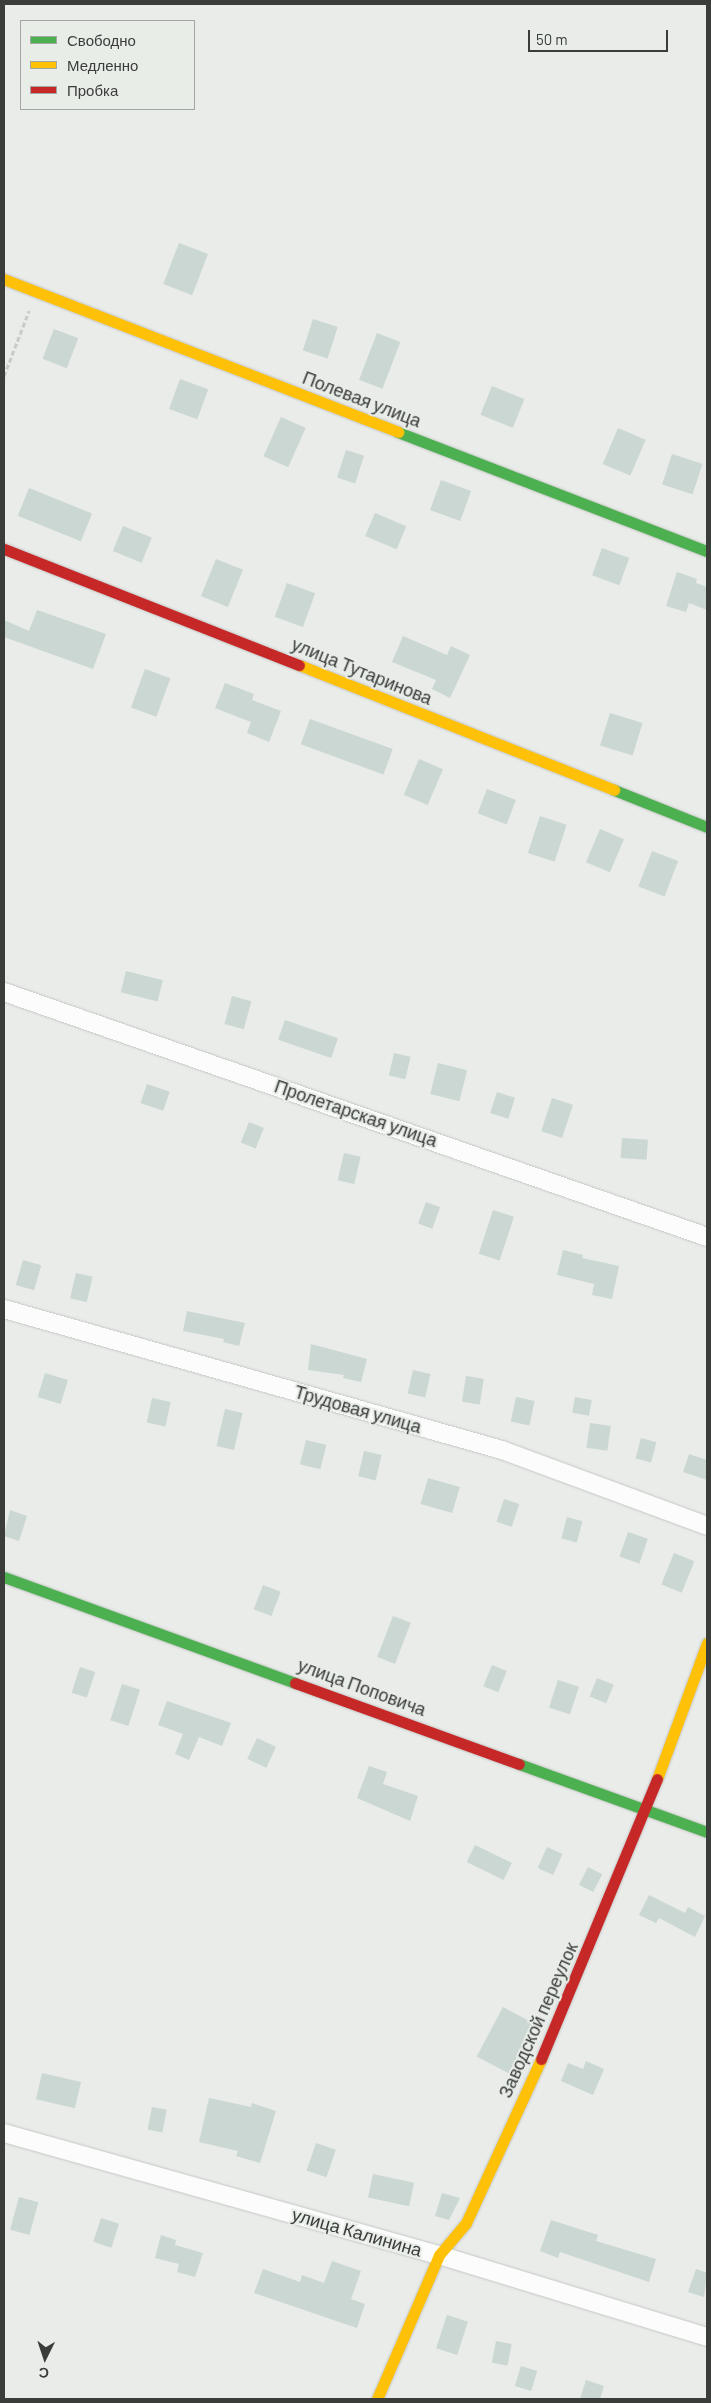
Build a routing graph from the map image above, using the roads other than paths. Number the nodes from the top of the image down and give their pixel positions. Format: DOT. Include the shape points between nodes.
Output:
graph roads {
  1 [pos="4,279"];
  2 [pos="4,549"];
  3 [pos="707,551"];
  4 [pos="707,827"];
  5 [pos="4,992"];
  6 [pos="707,1237"];
  7 [pos="4,1309"];
  8 [pos="707,1526"];
  9 [pos="4,1577"];
  10 [pos="707,1644"];
  11 [pos="646,1808"];
  12 [pos="707,1832"];
  13 [pos="4,2134"];
  14 [pos="439,2255"];
  15 [pos="707,2337"];
  16 [pos="377,2399"];
  1 -- 3 [label="street, Полевая улица"];
  2 -- 4 [label="street, улица Тутаринова"];
  5 -- 6 [label="street, Пролетарская улица"];
  7 -- 8 [label="street, Трудовая улица" via="502,1450"];
  9 -- 11 [label="street, улица Поповича"];
  10 -- 11 [label="street, Заводской переулок"];
  11 -- 12 [label="street, улица Поповича"];
  11 -- 14 [label="street, Заводской переулок" via="558,2023 470,2215"];
  13 -- 14 [label="street, улица Калинина"];
  14 -- 15 [label="street, улица Калинина"];
  14 -- 16 [label="street, Заводской переулок"];
}
